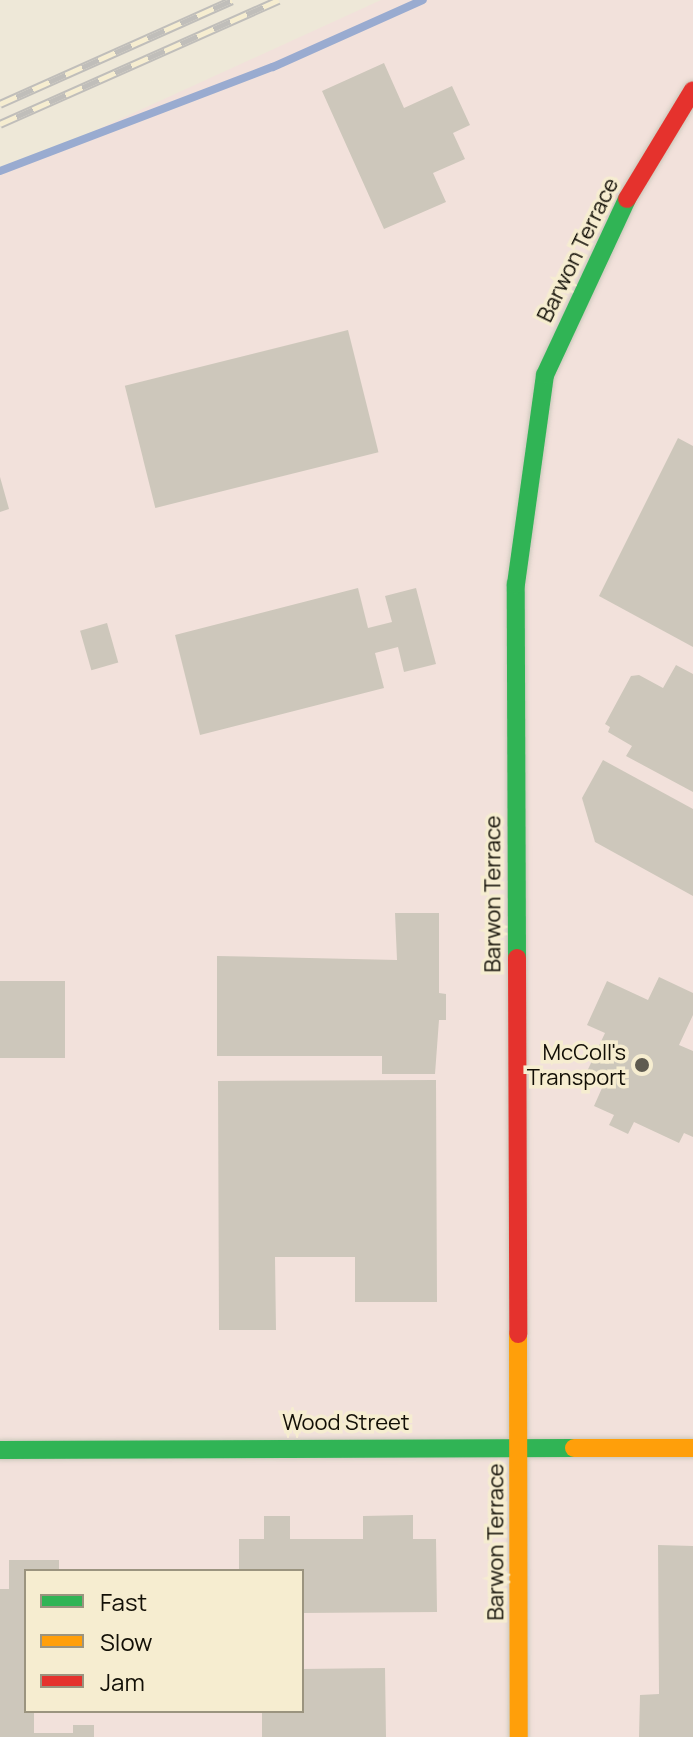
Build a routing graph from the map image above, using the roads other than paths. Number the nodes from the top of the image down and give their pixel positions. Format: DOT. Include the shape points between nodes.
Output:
graph roads {
  1 [pos="693,90"];
  2 [pos="520,1446"];
  3 [pos="693,1448"];
  4 [pos="0,1450"];
  5 [pos="519,1737"];
  1 -- 2 [label="street, Barwon Terrace" via="611,226 545,375 516,584"];
  2 -- 3 [label="street, Wood Street"];
  2 -- 4 [label="street, Wood Street"];
  2 -- 5 [label="street, Barwon Terrace"];
}
